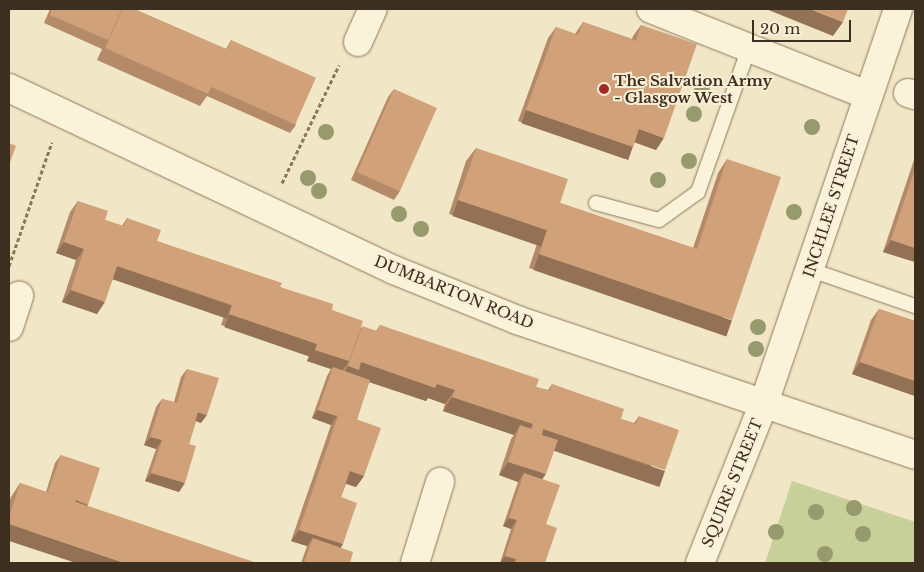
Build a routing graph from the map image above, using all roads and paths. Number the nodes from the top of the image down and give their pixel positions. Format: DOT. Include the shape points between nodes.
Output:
graph roads {
  1 [pos="373,9"];
  2 [pos="651,9"];
  3 [pos="898,9"];
  4 [pos="358,42"];
  5 [pos="749,48"];
  6 [pos="9,88"];
  7 [pos="867,95"];
  8 [pos="62,114"];
  9 [pos="596,203"];
  10 [pos="268,210"];
  11 [pos="9,268"];
  12 [pos="811,270"];
  13 [pos="915,306"];
  14 [pos="764,404"];
  15 [pos="915,455"];
  16 [pos="440,482"];
  17 [pos="414,563"];
  18 [pos="700,563"];
  1 -- 4 [label="street"];
  2 -- 5 [label="street"];
  3 -- 7 [label="street, INCHLEE STREET"];
  4 -- 10 [label="path" via="341,62"];
  5 -- 7 [label="street"];
  5 -- 9 [label="lane" via="698,192 659,220"];
  6 -- 8 [label="street, DUMBARTON ROAD"];
  7 -- 12 [label="street, INCHLEE STREET"];
  8 -- 10 [label="street, DUMBARTON ROAD"];
  8 -- 11 [label="path"];
  10 -- 14 [label="street, DUMBARTON ROAD" via="394,270 517,320"];
  12 -- 13 [label="lane"];
  12 -- 14 [label="street, INCHLEE STREET"];
  14 -- 15 [label="street, DUMBARTON ROAD"];
  14 -- 18 [label="street, SQUIRE STREET"];
  16 -- 17 [label="street"];
}
